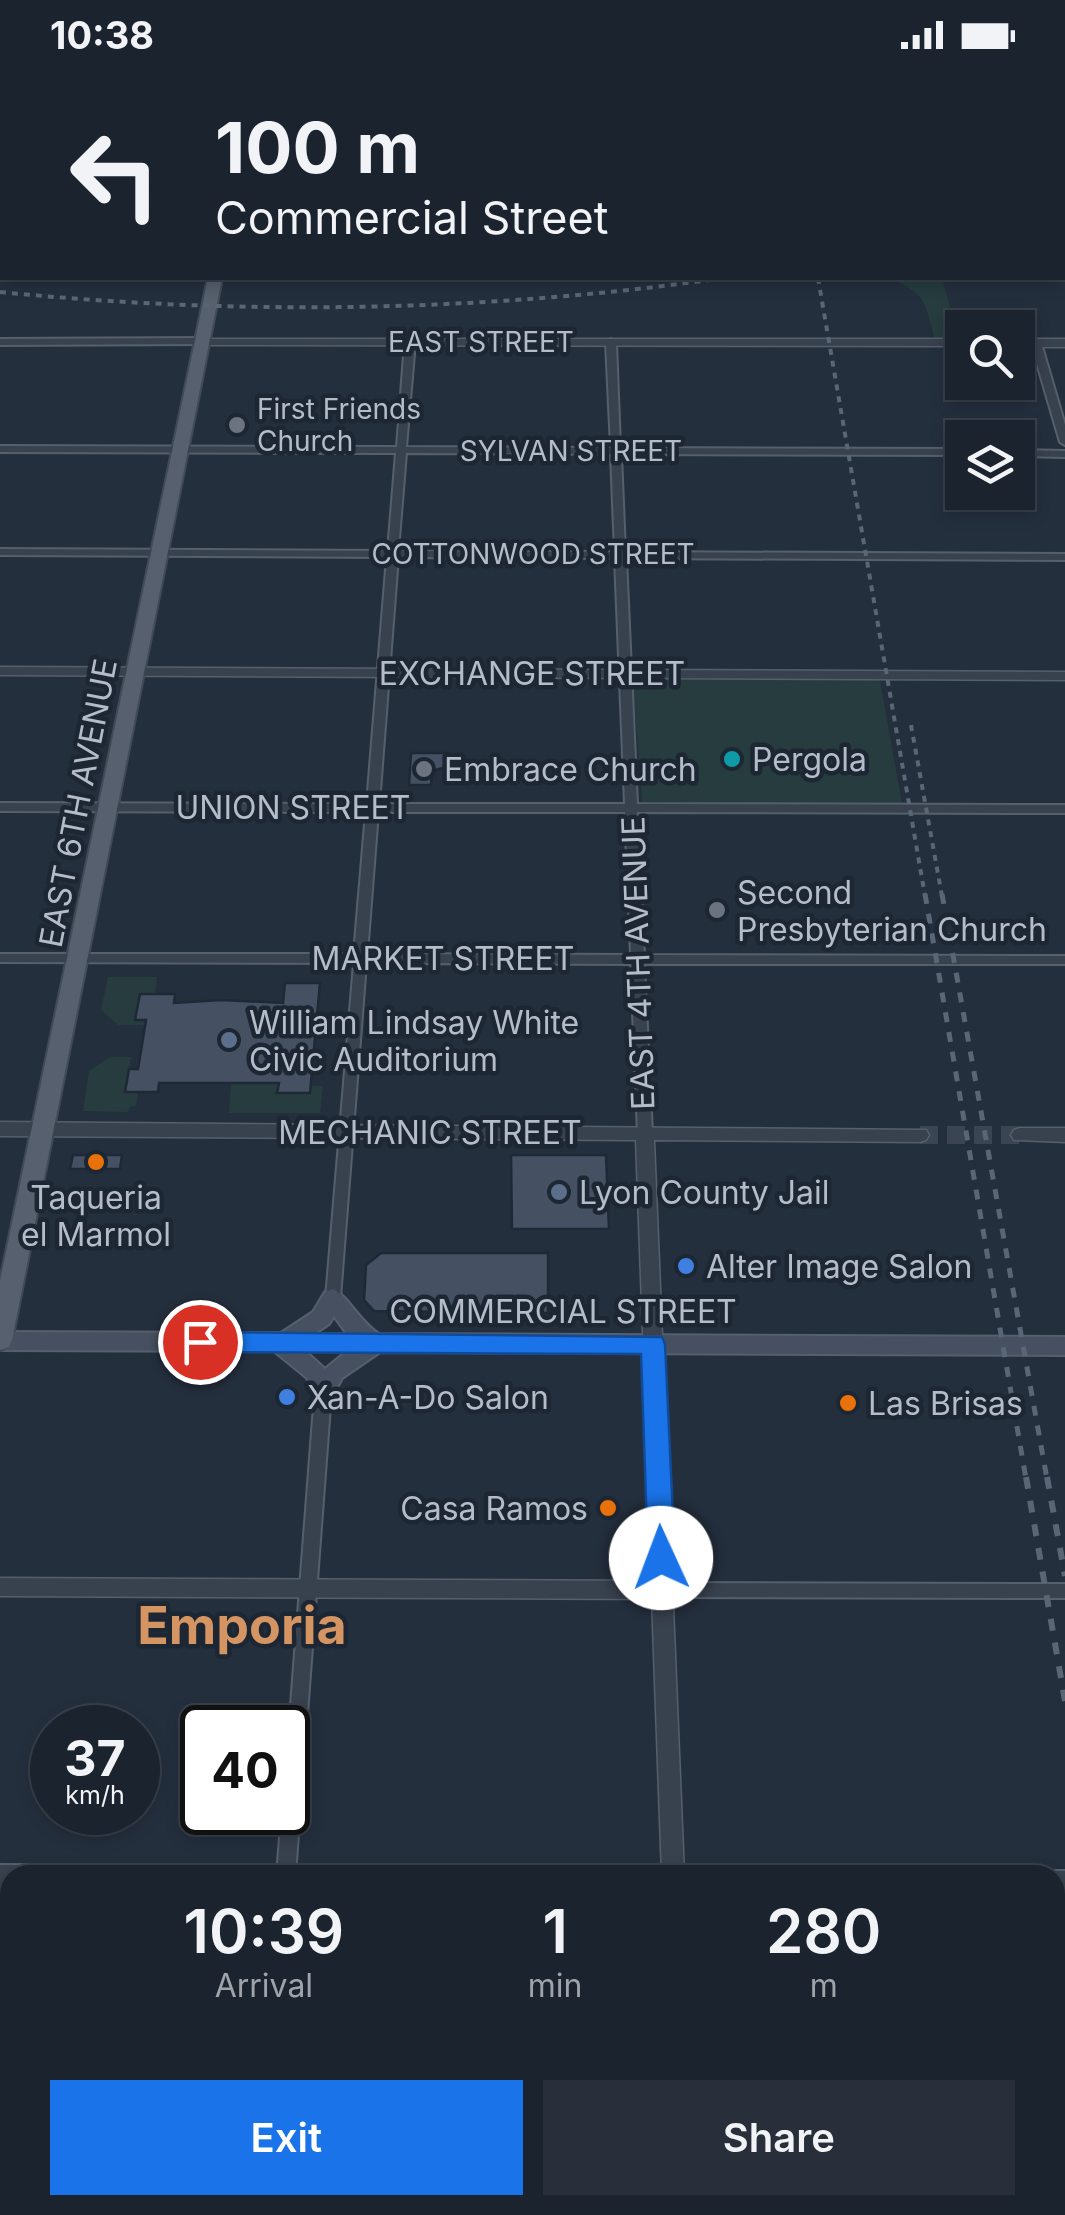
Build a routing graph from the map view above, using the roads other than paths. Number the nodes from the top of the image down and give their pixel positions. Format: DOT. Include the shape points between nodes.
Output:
graph roads {
  1 [pos="215,280"];
  2 [pos="202,341"];
  3 [pos="410,342"];
  4 [pos="610,342"];
  5 [pos="0,343"];
  6 [pos="945,343"];
  7 [pos="1036,343"];
  8 [pos="1065,343"];
  9 [pos="1065,442"];
  10 [pos="180,449"];
  11 [pos="0,450"];
  12 [pos="402,450"];
  13 [pos="615,452"];
  14 [pos="945,452"];
  15 [pos="1035,454"];
  16 [pos="1065,454"];
  17 [pos="0,552"];
  18 [pos="160,552"];
  19 [pos="393,553"];
  20 [pos="619,554"];
  21 [pos="1065,556"];
  22 [pos="0,671"];
  23 [pos="136,671"];
  24 [pos="383,673"];
  25 [pos="624,674"];
  26 [pos="1065,676"];
  27 [pos="0,807"];
  28 [pos="108,807"];
  29 [pos="373,807"];
  30 [pos="632,808"];
  31 [pos="1065,809"];
  32 [pos="0,958"];
  33 [pos="77,958"];
  34 [pos="638,958"];
  35 [pos="361,959"];
  36 [pos="1065,960"];
  37 [pos="0,1130"];
  38 [pos="43,1130"];
  39 [pos="347,1131"];
  40 [pos="645,1134"];
  41 [pos="920,1135"];
  42 [pos="1020,1135"];
  43 [pos="1065,1135"];
  44 [pos="333,1298"];
  45 [pos="0,1341"];
  46 [pos="278,1342"];
  47 [pos="376,1343"];
  48 [pos="653,1344"];
  49 [pos="1065,1346"];
  50 [pos="322,1393"];
  51 [pos="0,1587"];
  52 [pos="310,1589"];
  53 [pos="663,1590"];
  54 [pos="1065,1591"];
  55 [pos="287,1865"];
  56 [pos="673,1865"];
  1 -- 2 [label="main road, EAST 6TH AVENUE"];
  2 -- 3 [label="street, EAST STREET"];
  2 -- 5 [label="street, EAST STREET"];
  2 -- 10 [label="main road, EAST 6TH AVENUE"];
  3 -- 4 [label="street, EAST STREET"];
  3 -- 12 [label="street"];
  4 -- 6 [label="street, EAST STREET"];
  4 -- 13 [label="street, EAST 4TH AVENUE"];
  7 -- 8 [label="street"];
  7 -- 9 [label="street"];
  10 -- 11 [label="street, SYLVAN STREET"];
  10 -- 12 [label="street, SYLVAN STREET"];
  10 -- 18 [label="main road, EAST 6TH AVENUE"];
  12 -- 13 [label="street, SYLVAN STREET"];
  12 -- 19 [label="street"];
  13 -- 14 [label="street, SYLVAN STREET"];
  13 -- 20 [label="street, EAST 4TH AVENUE"];
  15 -- 16 [label="street"];
  17 -- 18 [label="street, COTTONWOOD STREET"];
  18 -- 19 [label="street, COTTONWOOD STREET"];
  18 -- 23 [label="main road, EAST 6TH AVENUE"];
  19 -- 20 [label="street, COTTONWOOD STREET"];
  19 -- 24 [label="street"];
  20 -- 21 [label="street, COTTONWOOD STREET"];
  20 -- 25 [label="street, EAST 4TH AVENUE"];
  22 -- 23 [label="street, EXCHANGE STREET"];
  23 -- 24 [label="street, EXCHANGE STREET"];
  23 -- 28 [label="main road, EAST 6TH AVENUE"];
  24 -- 25 [label="street, EXCHANGE STREET"];
  24 -- 29 [label="street"];
  25 -- 26 [label="street, EXCHANGE STREET"];
  25 -- 30 [label="street, EAST 4TH AVENUE"];
  27 -- 28 [label="street, UNION STREET"];
  28 -- 29 [label="street, UNION STREET"];
  28 -- 33 [label="main road, EAST 6TH AVENUE"];
  29 -- 30 [label="street, UNION STREET"];
  29 -- 35 [label="street"];
  30 -- 31 [label="street, UNION STREET"];
  30 -- 34 [label="street, EAST 4TH AVENUE"];
  32 -- 33 [label="street, MARKET STREET"];
  33 -- 35 [label="street, MARKET STREET"];
  33 -- 38 [label="main road, EAST 6TH AVENUE"];
  34 -- 35 [label="street, MARKET STREET"];
  34 -- 36 [label="street, MARKET STREET"];
  34 -- 40 [label="street, EAST 4TH AVENUE"];
  35 -- 39 [label="street"];
  37 -- 38 [label="street, MECHANIC STREET"];
  38 -- 39 [label="street, MECHANIC STREET"];
  38 -- 45 [label="main road, EAST 6TH AVENUE"];
  39 -- 40 [label="street, MECHANIC STREET"];
  39 -- 44 [label="street"];
  40 -- 41 [label="street, MECHANIC STREET"];
  40 -- 48 [label="street, EAST 4TH AVENUE"];
  42 -- 43 [label="street"];
  44 -- 46 [label="main road" via="304,1333"];
  44 -- 47 [label="main road" via="356,1330"];
  45 -- 46 [label="main road, COMMERCIAL STREET"];
  46 -- 47 [label="main road, COMMERCIAL STREET"];
  46 -- 50 [label="main road" via="316,1373"];
  47 -- 48 [label="main road, COMMERCIAL STREET"];
  47 -- 50 [label="main road" via="334,1372"];
  48 -- 49 [label="main road, COMMERCIAL STREET"];
  48 -- 53 [label="street, EAST 4TH AVENUE"];
  50 -- 52 [label="street"];
  51 -- 52 [label="street"];
  52 -- 53 [label="street"];
  52 -- 55 [label="street"];
  53 -- 54 [label="street"];
  53 -- 56 [label="street, EAST 4TH AVENUE"];
}
